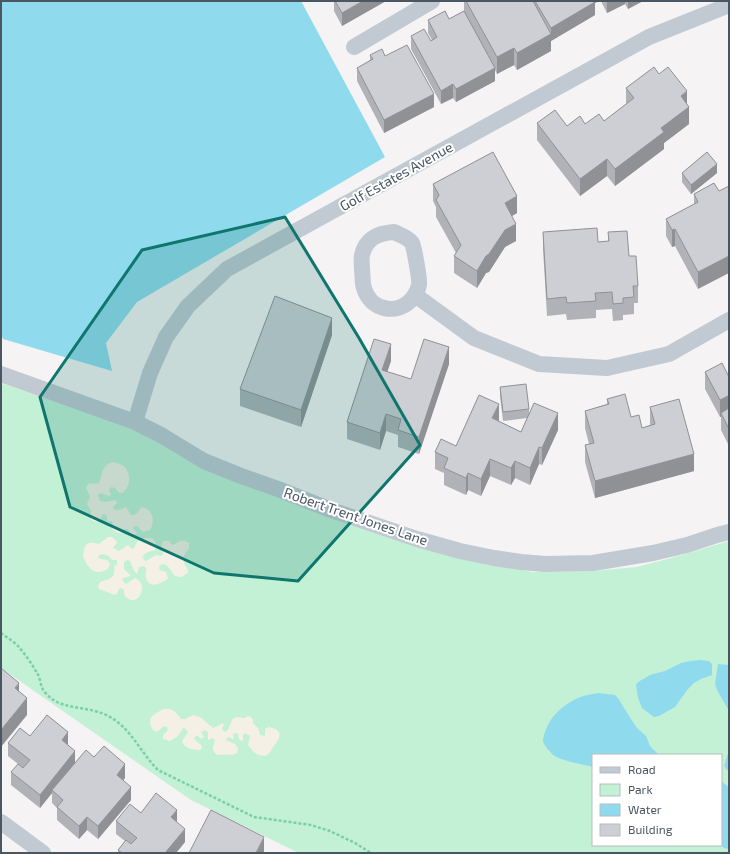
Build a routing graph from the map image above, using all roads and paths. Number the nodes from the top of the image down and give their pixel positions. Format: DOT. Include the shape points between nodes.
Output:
graph roads {
  1 [pos="432,1"];
  2 [pos="729,5"];
  3 [pos="354,47"];
  4 [pos="415,295"];
  5 [pos="729,320"];
  6 [pos="1,374"];
  7 [pos="135,422"];
  8 [pos="729,532"];
  9 [pos="1,633"];
  10 [pos="1,822"];
  11 [pos="43,853"];
  12 [pos="371,853"];
  1 -- 3 [label="street"];
  2 -- 7 [label="street, Golf Estates Avenue" via="649,37 227,268 188,306 166,337 150,373"];
  4 -- 4 [label="street" via="419,285 412,244 404,236 394,232 382,233 372,238 361,256 364,288 368,298 376,305 387,309 408,304"];
  4 -- 5 [label="street" via="474,338 539,364 607,368 669,354"];
  6 -- 7 [label="street, Robert Trent Jones Lane"];
  7 -- 8 [label="street, Robert Trent Jones Lane" via="204,461 241,476 417,539 494,558 545,564 593,563 653,553"];
  9 -- 12 [label="path" via="22,651 38,674 42,689 52,699 90,709 118,722 158,770 254,817 311,825 330,831"];
  10 -- 11 [label="street"];
}
